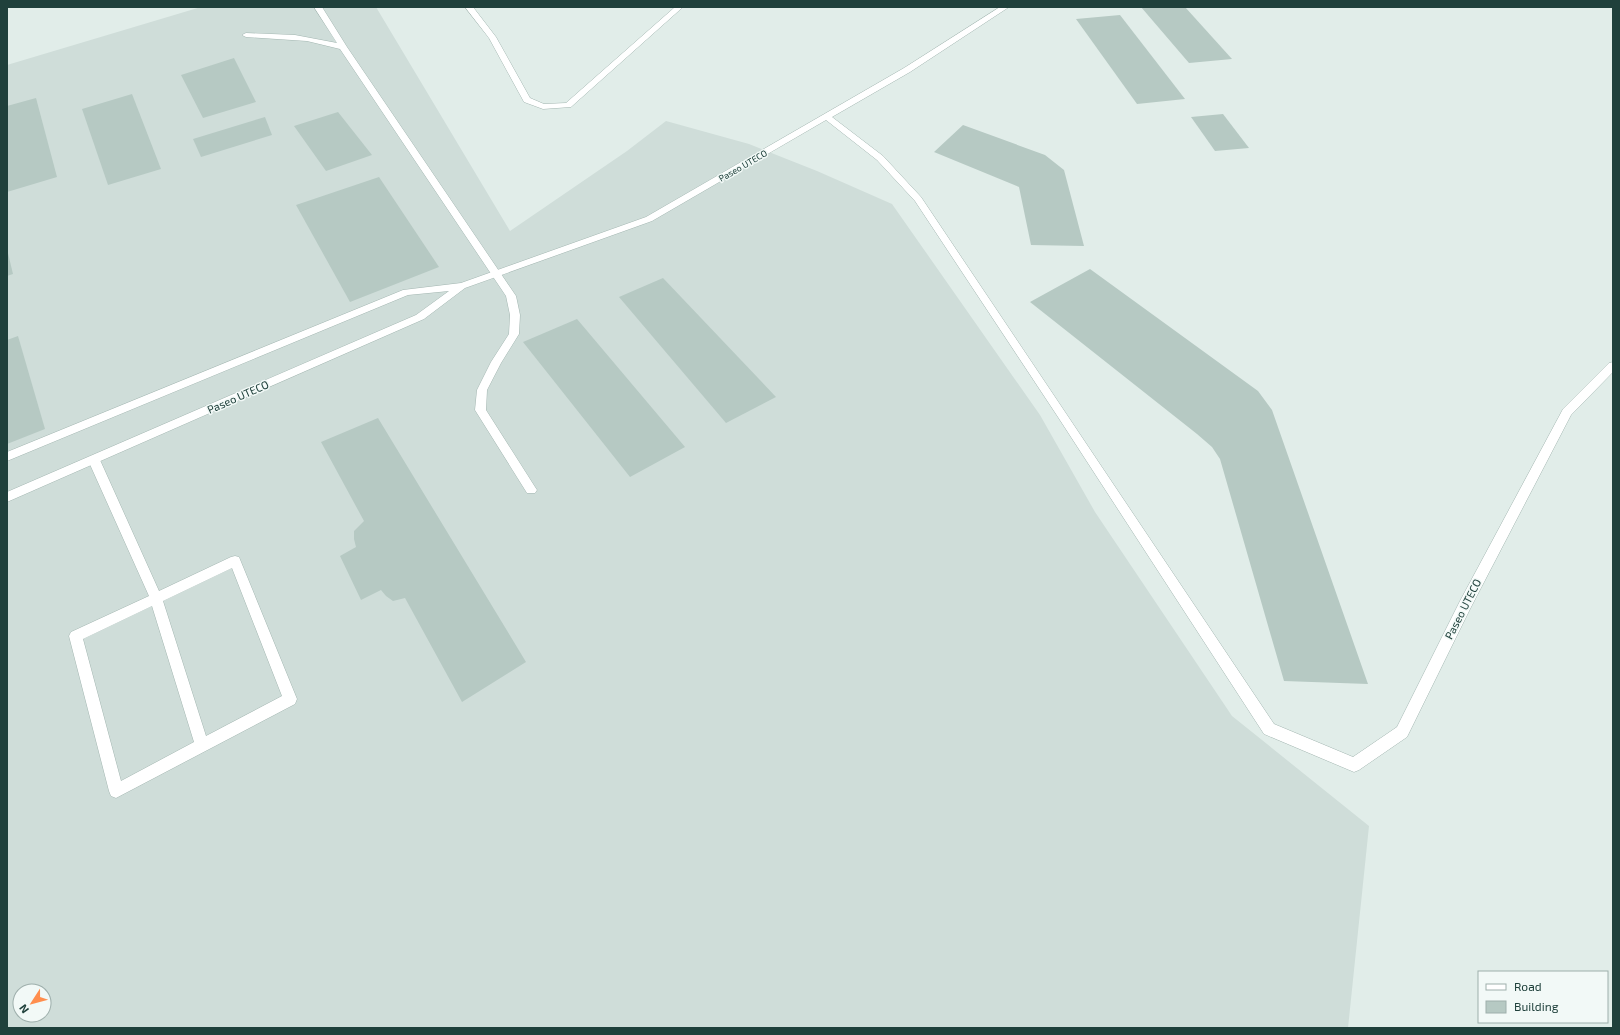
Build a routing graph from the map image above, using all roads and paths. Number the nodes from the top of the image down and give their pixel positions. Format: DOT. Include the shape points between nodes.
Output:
graph roads {
  1 [pos="318,7"];
  2 [pos="468,7"];
  3 [pos="679,7"];
  4 [pos="1006,7"];
  5 [pos="246,35"];
  6 [pos="343,47"];
  7 [pos="827,117"];
  8 [pos="496,274"];
  9 [pos="462,286"];
  10 [pos="1613,366"];
  11 [pos="7,457"];
  12 [pos="94,460"];
  13 [pos="531,490"];
  14 [pos="7,498"];
  15 [pos="156,598"];
  16 [pos="202,745"];
  1 -- 6 [label="street"];
  2 -- 3 [label="street" via="492,37 527,100 543,107 568,105"];
  4 -- 7 [label="street, Paseo UTECO"];
  5 -- 6 [label="street" via="315,39"];
  6 -- 8 [label="street"];
  7 -- 8 [label="street, Paseo UTECO" via="649,219"];
  7 -- 10 [label="street, Paseo UTECO" via="880,158 918,199 1270,729 1354,765 1402,732 1465,605 1567,412"];
  8 -- 9 [label="street, Paseo UTECO"];
  8 -- 13 [label="street" via="510,296 515,315 514,334 482,390 480,410"];
  9 -- 11 [label="street, Paseo UTECO" via="406,292"];
  9 -- 12 [label="street, Paseo UTECO" via="420,318"];
  12 -- 14 [label="street, Paseo UTECO"];
  12 -- 15 [label="street"];
  15 -- 16 [label="street"];
  15 -- 16 [label="street" via="235,561 290,698"];
  15 -- 16 [label="street" via="76,636 116,791"];
}
